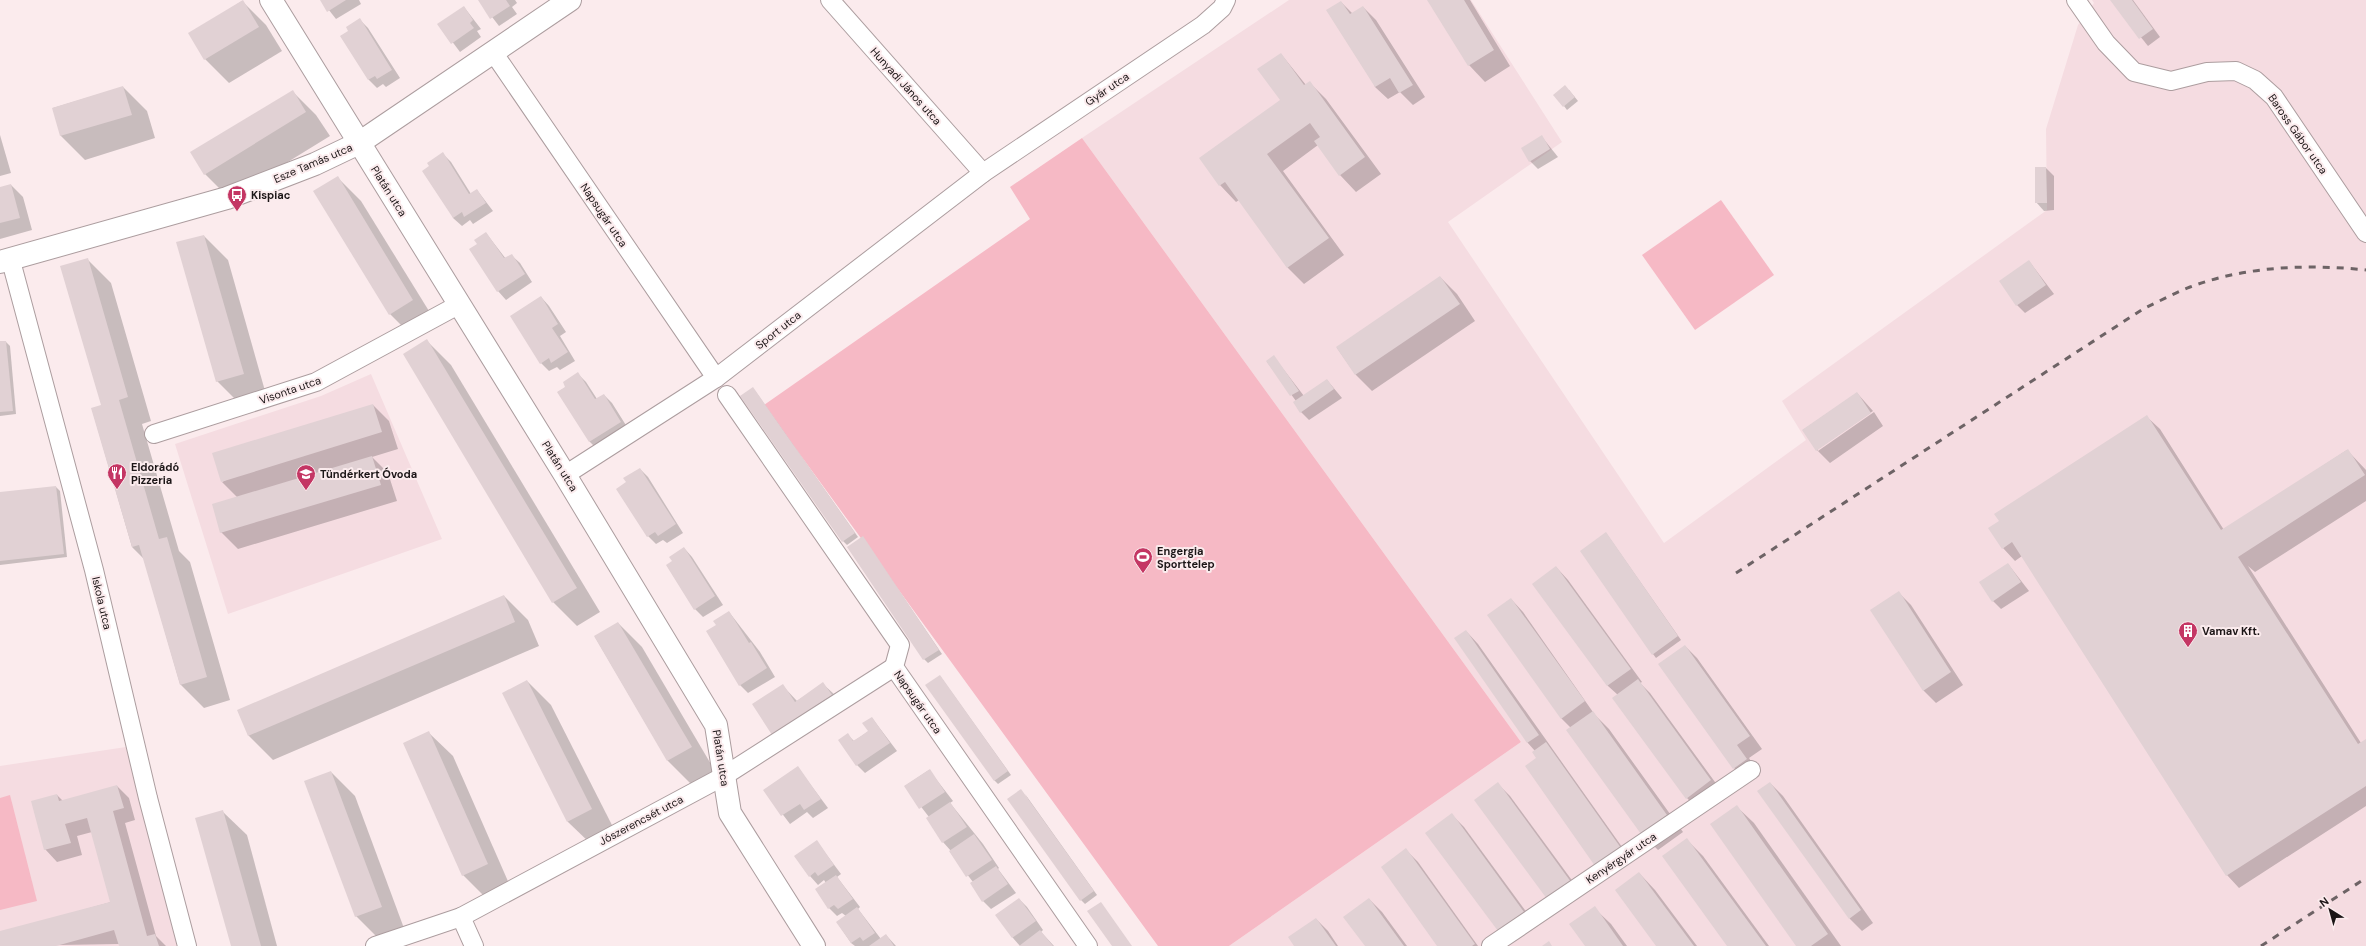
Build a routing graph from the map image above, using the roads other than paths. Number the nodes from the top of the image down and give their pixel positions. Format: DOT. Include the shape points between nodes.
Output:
graph roads {
  1 [pos="271,0"];
  2 [pos="570,0"];
  3 [pos="830,0"];
  4 [pos="1226,0"];
  5 [pos="2076,0"];
  6 [pos="493,52"];
  7 [pos="359,143"];
  8 [pos="983,173"];
  9 [pos="2366,233"];
  10 [pos="6,261"];
  11 [pos="460,304"];
  12 [pos="716,378"];
  13 [pos="728,395"];
  14 [pos="154,434"];
  15 [pos="565,475"];
  16 [pos="894,667"];
  17 [pos="1752,770"];
  18 [pos="724,776"];
  19 [pos="461,917"];
  20 [pos="187,946"];
  21 [pos="375,946"];
  22 [pos="474,946"];
  23 [pos="814,946"];
  24 [pos="1088,946"];
  25 [pos="1492,946"];
  1 -- 7 [label="street, Platán utca"];
  2 -- 6 [label="street, Esze Tamás utca"];
  3 -- 8 [label="street, Hunyadi János utca"];
  4 -- 8 [label="street, Gyár utca" via="1222,8 1203,25"];
  5 -- 9 [label="street, Baross Gábor utca" via="2106,43 2134,72 2171,81 2207,72 2236,71 2255,80 2274,97"];
  6 -- 7 [label="street, Esze Tamás utca"];
  6 -- 12 [label="street, Napsugár utca"];
  7 -- 10 [label="street, Esze Tamás utca" via="315,164 227,198"];
  7 -- 11 [label="street, Platán utca"];
  8 -- 12 [label="street, Sport utca"];
  10 -- 20 [label="street, Iskola utca" via="94,570 148,798"];
  11 -- 14 [label="street, Visonta utca" via="316,382"];
  11 -- 15 [label="street, Platán utca"];
  12 -- 15 [label="street, Sport utca"];
  13 -- 16 [label="street, Napsugár utca" via="900,646"];
  15 -- 18 [label="street, Platán utca" via="716,725"];
  16 -- 18 [label="street, Jószerencsét utca"];
  16 -- 24 [label="street, Napsugár utca"];
  17 -- 25 [label="street, Kenyérgyár utca"];
  18 -- 19 [label="street, Jószerencsét utca"];
  18 -- 23 [label="street, Platán utca" via="730,814"];
  19 -- 21 [label="street, Jószerencsét utca"];
  19 -- 22 [label="street"];
}
